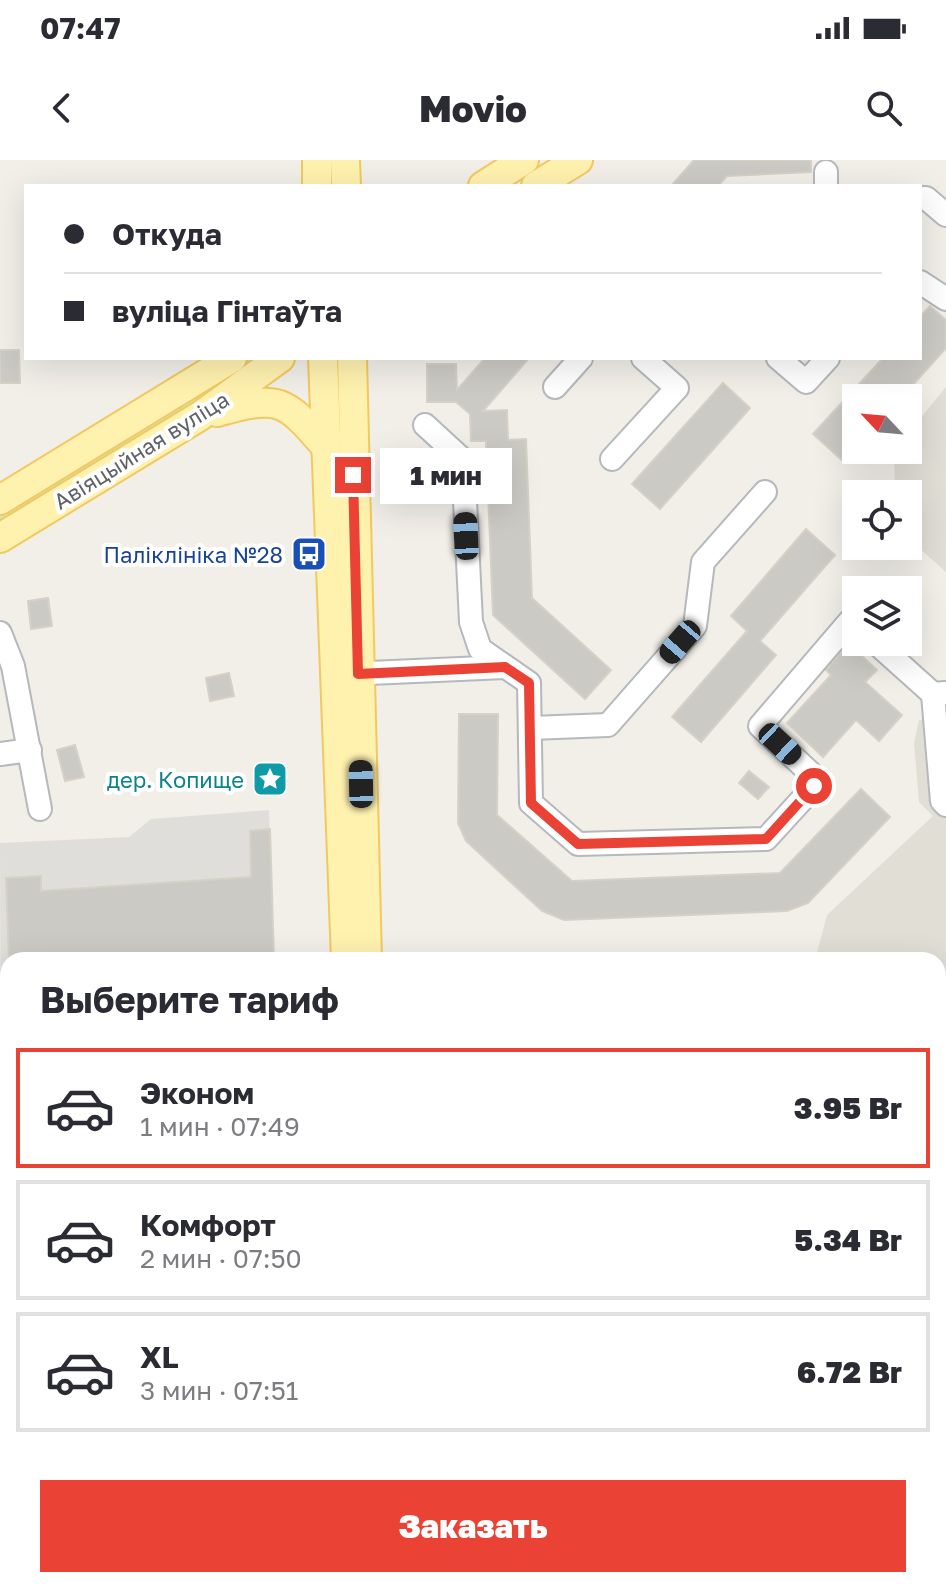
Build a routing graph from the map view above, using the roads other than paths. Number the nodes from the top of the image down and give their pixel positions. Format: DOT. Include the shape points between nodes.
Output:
graph roads {
  1 [pos="317,160"];
  2 [pos="524,160"];
  3 [pos="578,160"];
  4 [pos="317,184"];
  5 [pos="486,184"];
  6 [pos="539,184"];
  7 [pos="922,198"];
  8 [pos="946,215"];
  9 [pos="922,283"];
  10 [pos="946,299"];
  11 [pos="229,360"];
  12 [pos="277,360"];
  13 [pos="323,360"];
  14 [pos="352,360"];
  15 [pos="579,360"];
  16 [pos="645,360"];
  17 [pos="780,360"];
  18 [pos="826,360"];
  19 [pos="555,387"];
  20 [pos="200,416"];
  21 [pos="425,425"];
  22 [pos="326,447"];
  23 [pos="612,459"];
  24 [pos="765,492"];
  25 [pos="0,500"];
  26 [pos="0,538"];
  27 [pos="842,630"];
  28 [pos="0,633"];
  29 [pos="893,656"];
  30 [pos="505,667"];
  31 [pos="348,674"];
  32 [pos="939,693"];
  33 [pos="531,728"];
  34 [pos="30,750"];
  35 [pos="0,754"];
  36 [pos="946,805"];
  37 [pos="40,809"];
  38 [pos="346,952"];
  39 [pos="366,952"];
  1 -- 4 [label="main road"];
  2 -- 5 [label="main road"];
  3 -- 6 [label="main road"];
  7 -- 8 [label="street"];
  9 -- 10 [label="street"];
  11 -- 25 [label="main road, Авіяцыйная вуліца"];
  12 -- 20 [label="main road, Авіяцыйная вуліца"];
  13 -- 22 [label="main road"];
  14 -- 31 [label="main road"];
  15 -- 19 [label="street"];
  16 -- 23 [label="street" via="677,388"];
  17 -- 18 [label="street" via="806,382"];
  20 -- 22 [label="main road" via="268,400 298,414"];
  20 -- 26 [label="main road, Авіяцыйная вуліца"];
  21 -- 30 [label="street" via="463,460 471,622 480,649"];
  22 -- 31 [label="main road"];
  24 -- 33 [label="street" via="703,562 695,626 608,725"];
  27 -- 33 [label="street" via="760,726 819,781 766,839 578,844 531,803"];
  28 -- 34 [label="street" via="13,666"];
  29 -- 32 [label="street"];
  30 -- 31 [label="street"];
  30 -- 33 [label="street" via="529,683"];
  31 -- 38 [label="main road"];
  31 -- 39 [label="main road"];
  32 -- 36 [label="street"];
  34 -- 35 [label="street"];
  34 -- 37 [label="street"];
}
